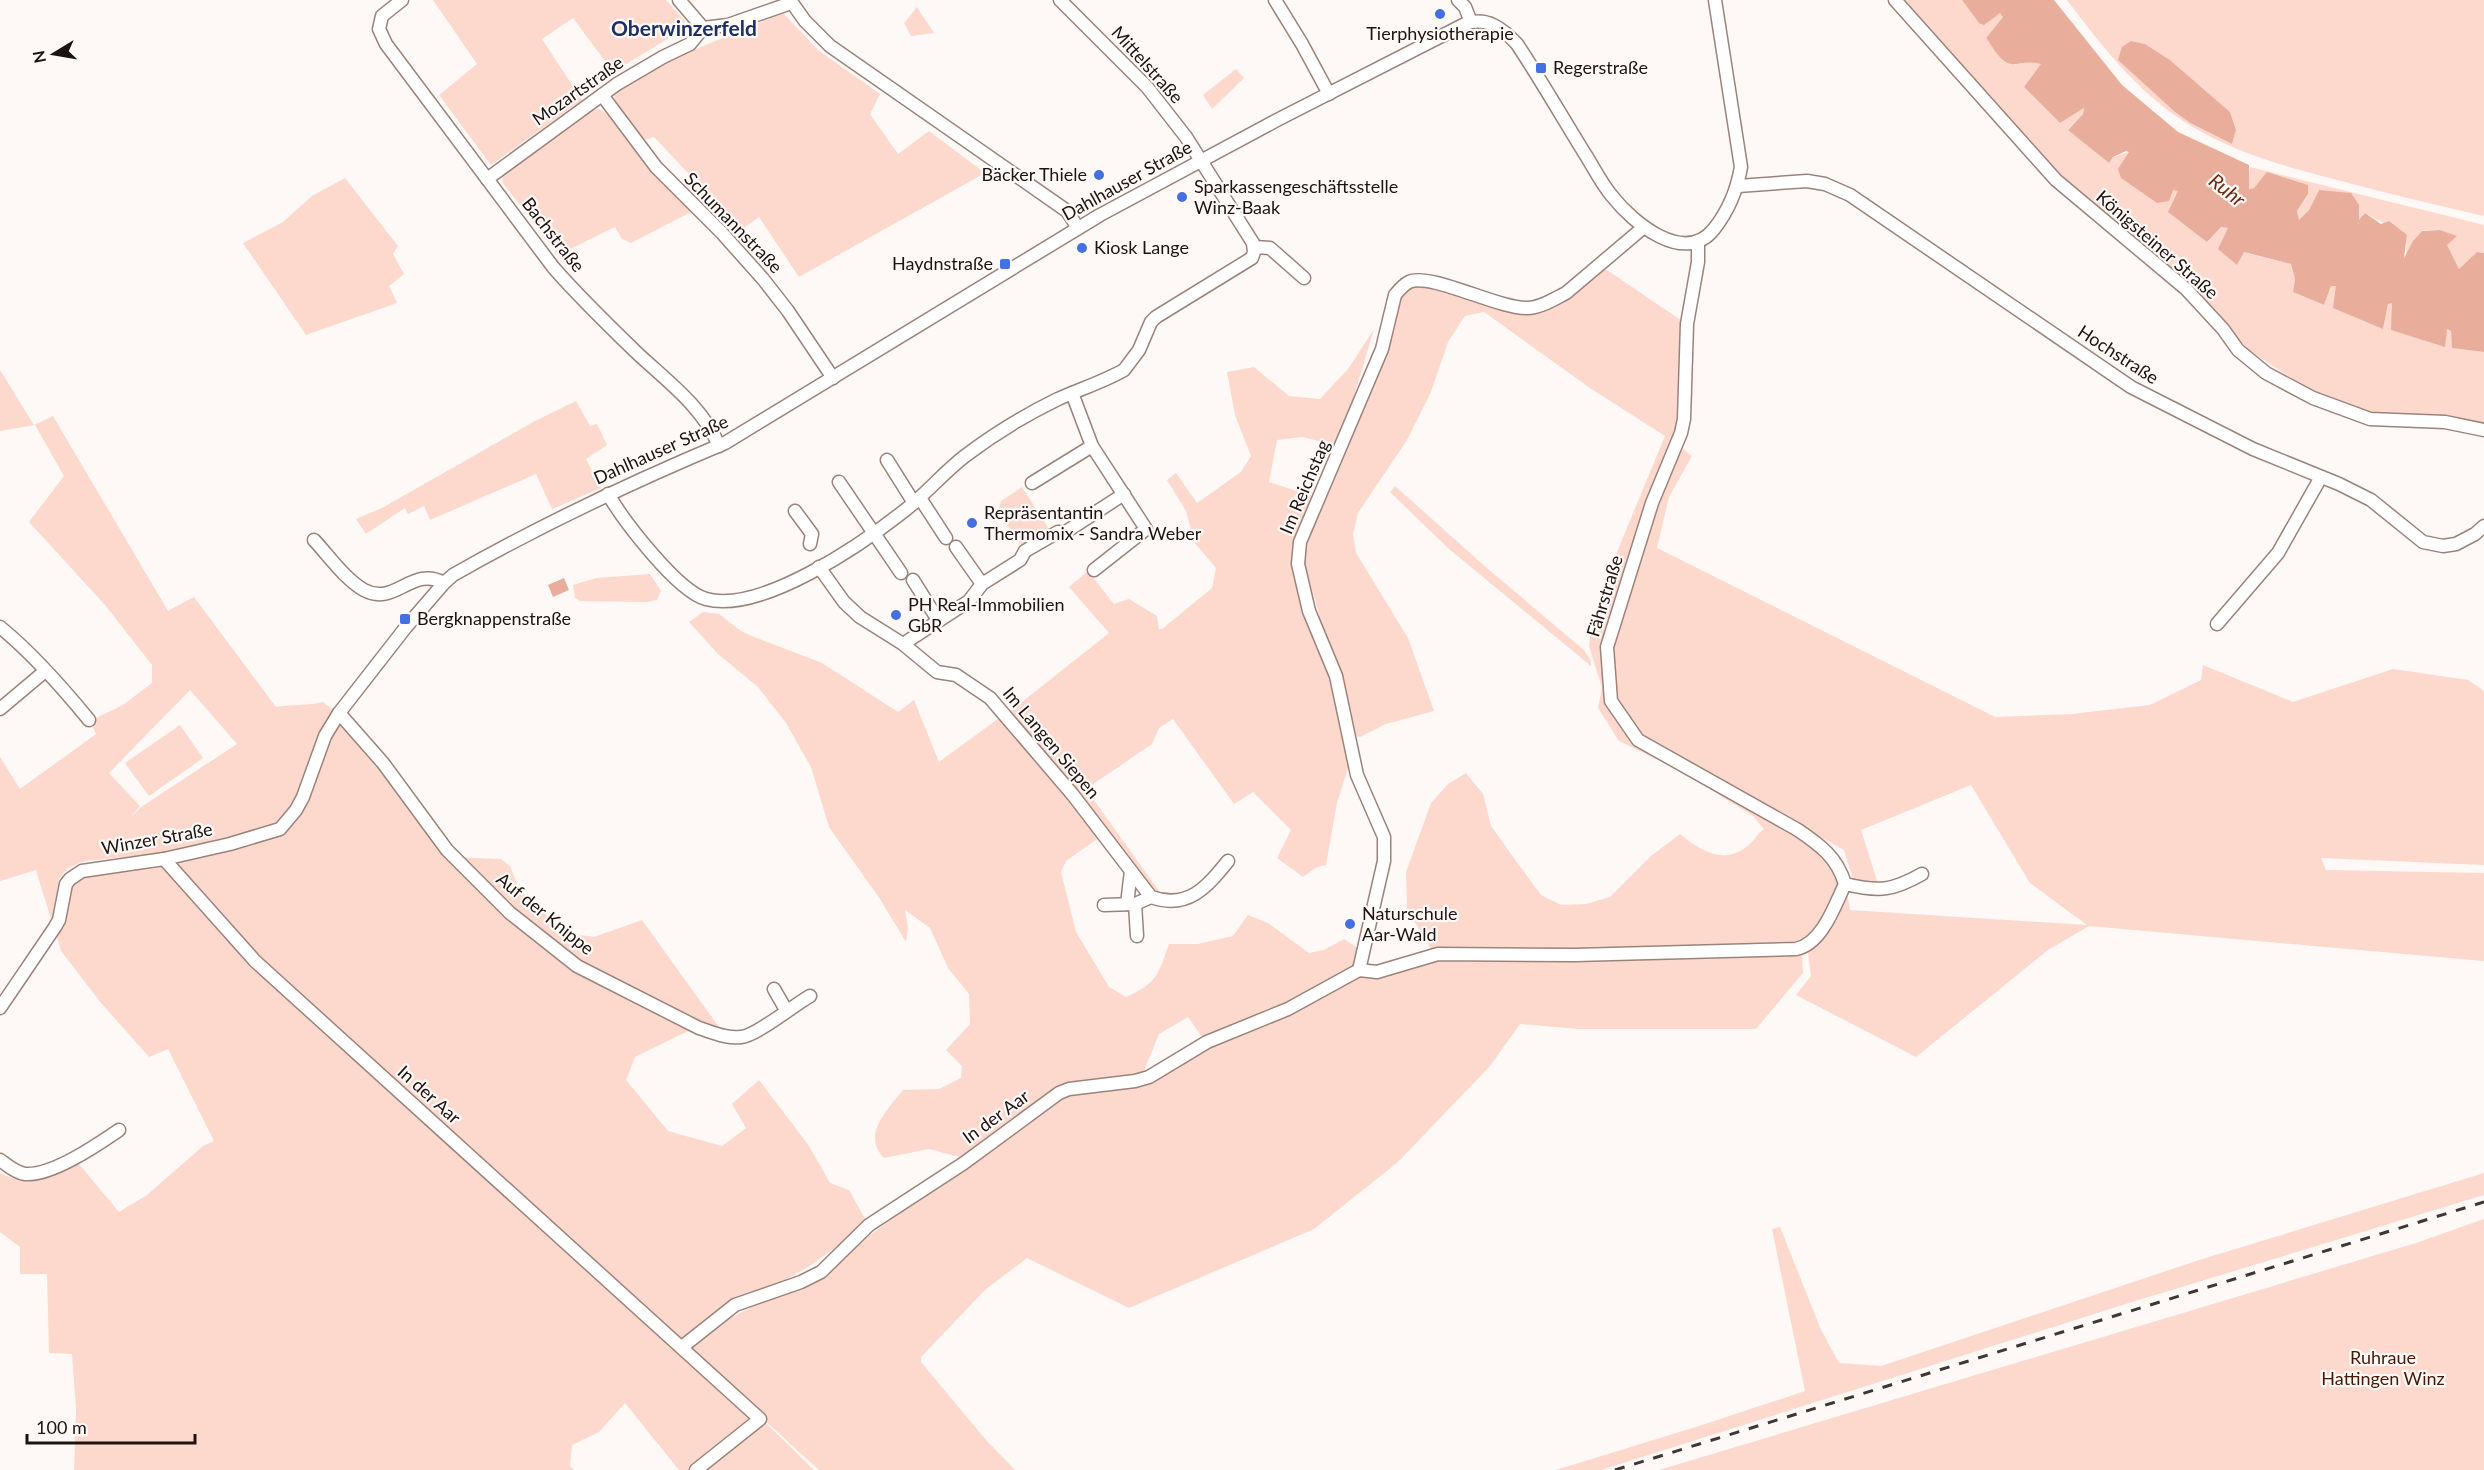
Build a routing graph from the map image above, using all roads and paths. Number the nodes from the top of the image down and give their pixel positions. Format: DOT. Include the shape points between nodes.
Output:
graph roads {
  1 [pos="402,0"];
  2 [pos="679,0"];
  3 [pos="1060,0"];
  4 [pos="1275,0"];
  5 [pos="1458,0"];
  6 [pos="1715,0"];
  7 [pos="1895,0"];
  8 [pos="790,1"];
  9 [pos="1472,22"];
  10 [pos="703,28"];
  11 [pos="1329,94"];
  12 [pos="602,95"];
  13 [pos="1200,161"];
  14 [pos="487,179"];
  15 [pos="1738,186"];
  16 [pos="1644,227"];
  17 [pos="1078,228"];
  18 [pos="1698,242"];
  19 [pos="1254,247"];
  20 [pos="1304,278"];
  21 [pos="833,378"];
  22 [pos="1072,393"];
  23 [pos="2484,430"];
  24 [pos="719,446"];
  25 [pos="1092,446"];
  26 [pos="887,460"];
  27 [pos="2321,477"];
  28 [pos="839,482"];
  29 [pos="1032,483"];
  30 [pos="608,494"];
  31 [pos="1124,494"];
  32 [pos="917,500"];
  33 [pos="795,511"];
  34 [pos="2484,526"];
  35 [pos="873,533"];
  36 [pos="946,538"];
  37 [pos="314,540"];
  38 [pos="810,544"];
  39 [pos="956,547"];
  40 [pos="819,567"];
  41 [pos="1094,570"];
  42 [pos="901,573"];
  43 [pos="913,580"];
  44 [pos="444,583"];
  45 [pos="982,584"];
  46 [pos="938,620"];
  47 [pos="2217,624"];
  48 [pos="0,627"];
  49 [pos="903,644"];
  50 [pos="44,672"];
  51 [pos="0,710"];
  52 [pos="336,718"];
  53 [pos="89,720"];
  54 [pos="164,859"];
  55 [pos="1228,861"];
  56 [pos="1131,871"];
  57 [pos="1922,874"];
  58 [pos="1845,884"];
  59 [pos="1151,897"];
  60 [pos="1131,904"];
  61 [pos="1104,905"];
  62 [pos="1137,936"];
  63 [pos="1359,970"];
  64 [pos="774,989"];
  65 [pos="810,996"];
  66 [pos="0,1008"];
  67 [pos="786,1010"];
  68 [pos="119,1130"];
  69 [pos="0,1161"];
  70 [pos="682,1347"];
  71 [pos="696,1470"];
  1 -- 14 [label="street, Bachstraße" via="382,16 380,29 386,44"];
  2 -- 10 [label="street"];
  3 -- 13 [label="street, Mittelstraße" via="1141,80"];
  4 -- 11 [label="street"];
  5 -- 9 [label="street"];
  6 -- 15 [label="street" via="1740,153"];
  7 -- 23 [label="street, Königsteiner Straße" via="2056,180 2198,300 2238,350 2266,373 2313,398 2370,419 2445,422"];
  8 -- 10 [label="street" via="728,25"];
  8 -- 17 [label="street" via="830,46 1057,204"];
  9 -- 11 [label="street, Dahlhauser Straße"];
  9 -- 16 [label="street" via="1492,24 1517,44 1607,190"];
  10 -- 12 [label="street, Mozartstraße" via="690,44"];
  11 -- 13 [label="street, Dahlhauser Straße"];
  12 -- 14 [label="street, Mozartstraße"];
  12 -- 21 [label="street, Schumannstraße" via="656,167 763,279"];
  13 -- 17 [label="street, Dahlhauser Straße"];
  13 -- 19 [label="street, Mittelstraße"];
  14 -- 24 [label="street, Bachstraße" via="561,276 682,393 713,432"];
  15 -- 18 [label="street" via="1720,220"];
  15 -- 27 [label="street, Hochstraße" via="1807,181 1841,190 2148,397 2253,449"];
  16 -- 18 [label="street" via="1670,240"];
  16 -- 63 [label="street, Im Reichstag" via="1566,293 1530,308 1426,281 1410,281 1399,289 1370,380 1300,542 1301,581 1309,611 1336,676 1357,775 1384,837 1383,861"];
  17 -- 21 [label="street, Dahlhauser Straße"];
  18 -- 58 [label="street, Fährstraße" via="1687,324 1684,419 1652,504 1607,647 1611,701 1638,740 1822,847 1840,867"];
  19 -- 20 [label="street" via="1270,248"];
  19 -- 22 [label="street" via="1247,262 1156,317 1124,370"];
  21 -- 24 [label="street, Dahlhauser Straße"];
  22 -- 25 [label="street"];
  22 -- 32 [label="street" via="995,435"];
  24 -- 30 [label="street, Dahlhauser Straße"];
  25 -- 29 [label="street"];
  25 -- 31 [label="street"];
  26 -- 32 [label="street"];
  27 -- 34 [label="street, Hochstraße" via="2375,503 2428,544 2456,544"];
  27 -- 47 [label="street" via="2278,553"];
  28 -- 35 [label="street"];
  30 -- 40 [label="street" via="651,551 702,597 726,602 764,594"];
  30 -- 44 [label="street, Dahlhauser Straße"];
  31 -- 41 [label="street" via="1146,529"];
  31 -- 45 [label="street" via="1064,533 1058,532 1025,551 1020,560"];
  32 -- 35 [label="street"];
  32 -- 36 [label="street"];
  33 -- 38 [label="street" via="812,534"];
  35 -- 40 [label="street"];
  35 -- 42 [label="street"];
  37 -- 44 [label="street" via="368,592 388,594 424,578 434,577"];
  39 -- 45 [label="street"];
  40 -- 49 [label="street, Im Langen Siepen" via="849,608"];
  43 -- 46 [label="street"];
  44 -- 52 [label="street, Dahlhauser Straße"];
  45 -- 46 [label="street" via="969,601"];
  46 -- 49 [label="street"];
  48 -- 50 [label="street"];
  49 -- 56 [label="street, Im Langen Siepen" via="937,672 956,675 990,698 1073,795"];
  50 -- 51 [label="street"];
  50 -- 53 [label="street" via="56,680"];
  52 -- 54 [label="street, Winzer Straße" via="325,736 300,803 280,829"];
  52 -- 67 [label="street, Auf der Knippe" via="382,763 459,864 510,913 577,966 720,1035 746,1036"];
  54 -- 66 [label="street, Winzer Straße" via="87,870 70,879 55,927"];
  54 -- 70 [label="street, In der Aar" via="255,961"];
  55 -- 59 [label="street" via="1206,889 1193,896 1162,901"];
  56 -- 59 [label="street, Im Langen Siepen"];
  56 -- 60 [label="street"];
  57 -- 58 [label="street" via="1890,889"];
  58 -- 63 [label="street" via="1829,917 1806,947 1575,955 1438,954 1377,972"];
  59 -- 60 [label="street"];
  60 -- 61 [label="street"];
  60 -- 62 [label="street"];
  63 -- 70 [label="street, In der Aar" via="1288,1009 1207,1042 1141,1080 1059,1093 964,1163 869,1225 821,1272 735,1305"];
  64 -- 67 [label="street"];
  65 -- 67 [label="street, Auf der Knippe"];
  68 -- 69 [label="street" via="76,1156 37,1173 21,1173"];
  70 -- 71 [label="street, In der Aar" via="760,1419"];
}
